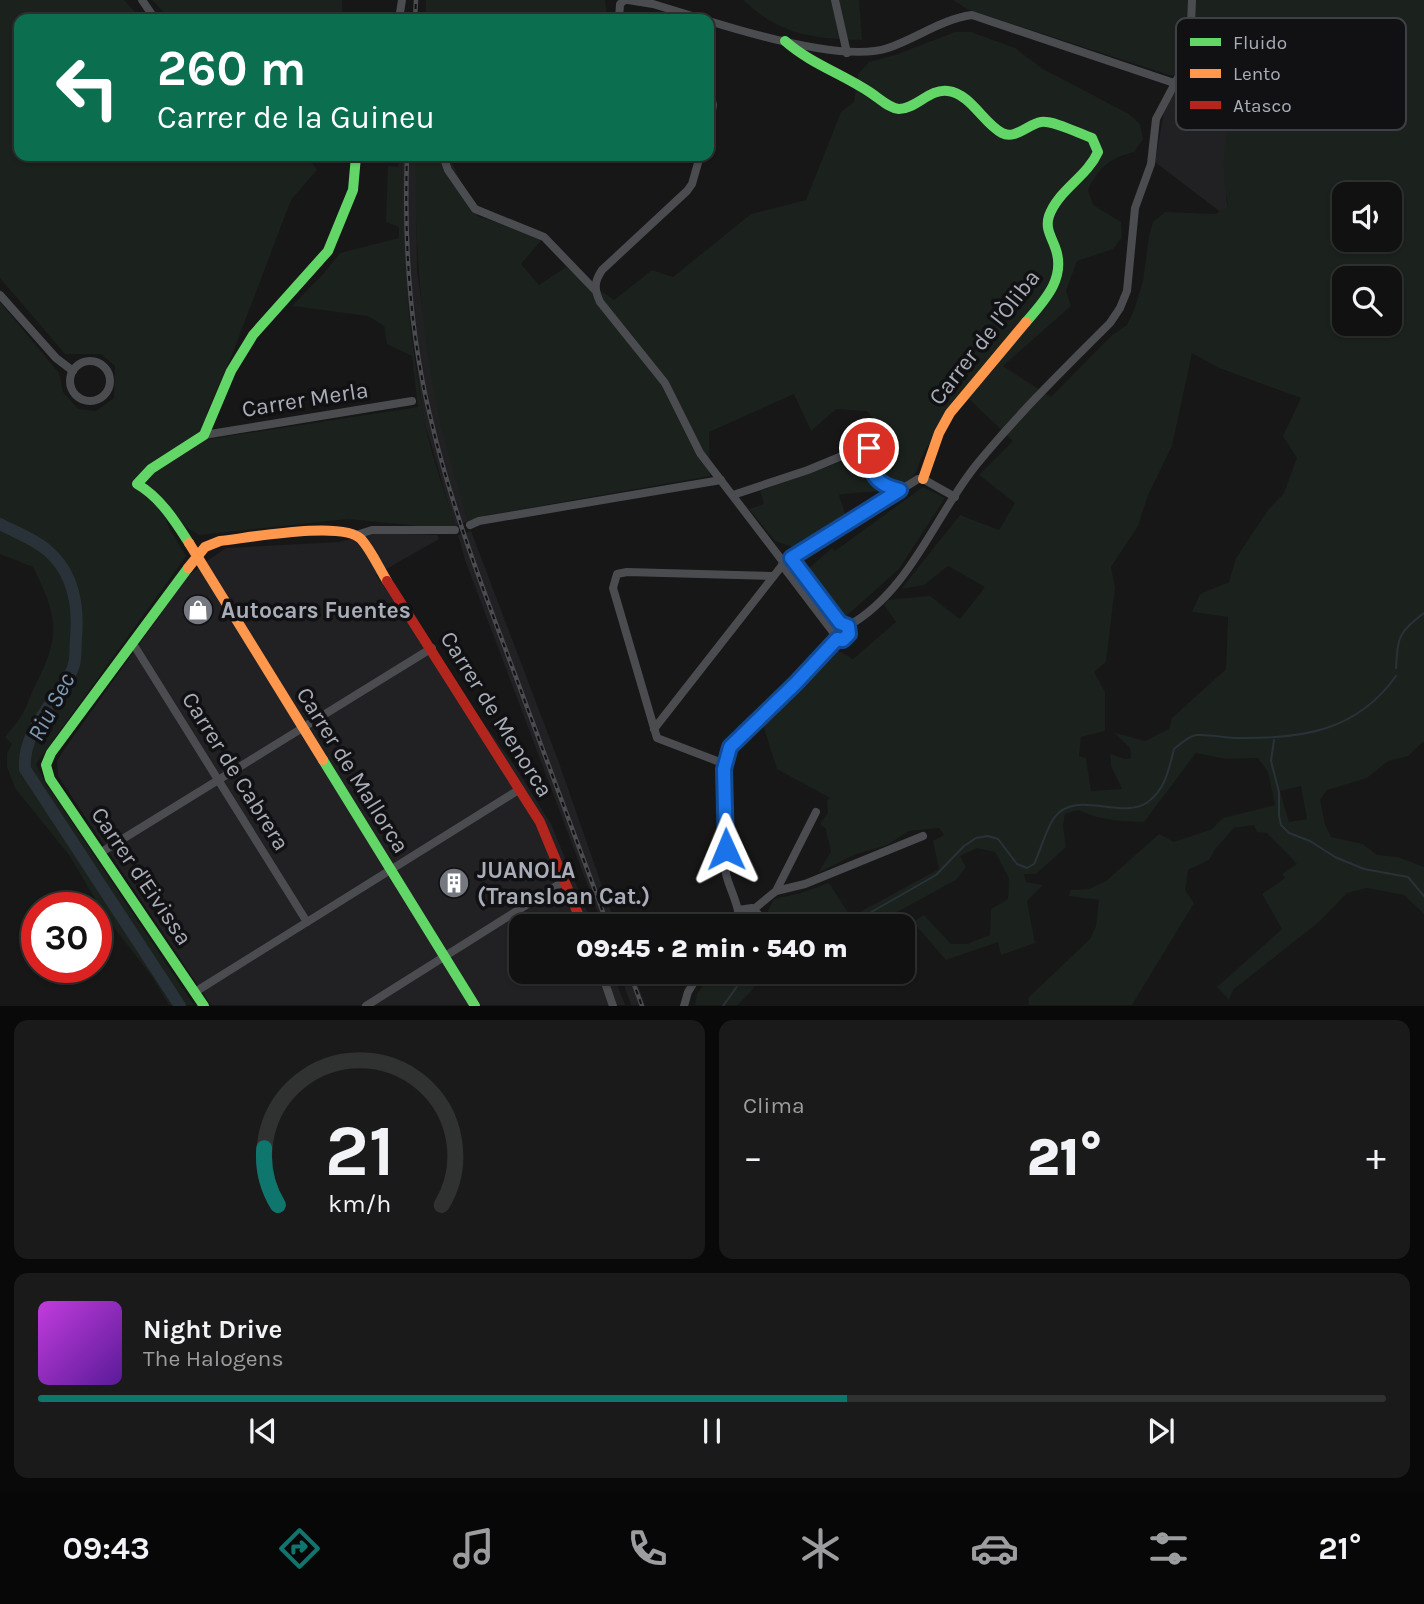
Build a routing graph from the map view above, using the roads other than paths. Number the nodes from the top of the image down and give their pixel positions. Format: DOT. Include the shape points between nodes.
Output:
graph roads {
  1 [pos="142,0"];
  2 [pos="627,0"];
  3 [pos="835,0"];
  4 [pos="1192,0"];
  5 [pos="153,14"];
  6 [pos="619,14"];
  7 [pos="686,14"];
  8 [pos="1191,18"];
  9 [pos="714,23"];
  10 [pos="785,41"];
  11 [pos="847,52"];
  12 [pos="1176,79"];
  13 [pos="1174,83"];
  14 [pos="356,161"];
  15 [pos="445,161"];
  16 [pos="699,161"];
  17 [pos="595,290"];
  18 [pos="0,295"];
  19 [pos="73,372"];
  20 [pos="412,401"];
  21 [pos="204,435"];
  22 [pos="923,479"];
  23 [pos="721,480"];
  24 [pos="900,490"];
  25 [pos="733,495"];
  26 [pos="955,497"];
  27 [pos="470,525"];
  28 [pos="455,530"];
  29 [pos="356,535"];
  30 [pos="197,556"];
  31 [pos="786,562"];
  32 [pos="774,576"];
  33 [pos="844,625"];
  34 [pos="835,636"];
  35 [pos="132,642"];
  36 [pos="432,648"];
  37 [pos="303,728"];
  38 [pos="654,729"];
  39 [pos="725,764"];
  40 [pos="219,780"];
  41 [pos="520,789"];
  42 [pos="817,813"];
  43 [pos="923,836"];
  44 [pos="100,853"];
  45 [pos="390,870"];
  46 [pos="566,880"];
  47 [pos="776,891"];
  48 [pos="754,909"];
  49 [pos="738,910"];
  50 [pos="579,914"];
  51 [pos="738,914"];
  52 [pos="758,914"];
  53 [pos="307,922"];
  54 [pos="444,956"];
  55 [pos="606,984"];
  56 [pos="693,984"];
  57 [pos="195,992"];
  58 [pos="204,1006"];
  59 [pos="366,1006"];
  60 [pos="475,1006"];
  61 [pos="614,1006"];
  62 [pos="684,1006"];
  1 -- 5 [label="street"];
  2 -- 6 [label="street" via="620,4"];
  2 -- 7 [label="street"];
  3 -- 11 [label="street"];
  4 -- 8 [label="street"];
  9 -- 10 [label="street"];
  10 -- 11 [label="street"];
  10 -- 22 [label="street, Carrer de l'Òliba" via="803,57 852,80 892,108 903,109 940,90 952,91 1003,134 1014,135 1045,121 1093,138 1098,152 1050,214 1049,238 1059,267 1051,292 950,413"];
  11 -- 13 [label="street" via="886,49 972,15"];
  12 -- 13 [label="street"];
  13 -- 26 [label="street" via="1155,123 1152,164 1135,208 1120,308 1022,411"];
  14 -- 21 [label="street" via="353,190 328,251 253,335"];
  15 -- 17 [label="street" via="475,209 544,237"];
  16 -- 17 [label="street" via="687,191 602,270"];
  17 -- 23 [label="street" via="665,383 700,453"];
  18 -- 19 [label="street"];
  19 -- 19 [label="street" via="71,386 78,397 96,400 107,391 109,375 99,364 83,363"];
  20 -- 21 [label="street, Carrer Merla"];
  21 -- 30 [label="street, Carrer de Mallorca" via="151,469 137,484 168,513"];
  22 -- 24 [label="street"];
  22 -- 26 [label="street"];
  23 -- 25 [label="street"];
  23 -- 27 [label="street"];
  24 -- 25 [label="street" via="879,483 866,446"];
  24 -- 31 [label="street"];
  25 -- 31 [label="street"];
  26 -- 33 [label="street" via="904,575 874,607"];
  28 -- 29 [label="street" via="372,530"];
  29 -- 30 [label="street" via="332,529 220,541"];
  29 -- 36 [label="street, Carrer de Menorca"];
  30 -- 35 [label="street"];
  30 -- 37 [label="street, Carrer de Mallorca"];
  31 -- 32 [label="street"];
  31 -- 33 [label="street"];
  31 -- 34 [label="street"];
  32 -- 38 [label="street"];
  32 -- 38 [label="street" via="617,573 613,589"];
  33 -- 34 [label="street" via="834,627"];
  33 -- 34 [label="street" via="848,637"];
  34 -- 39 [label="street" via="796,683 730,747"];
  35 -- 40 [label="street, Carrer de Cabrera"];
  35 -- 44 [label="street, Carrer d'Eivissa" via="51,753 46,770"];
  36 -- 37 [label="street"];
  36 -- 41 [label="street, Carrer de Menorca"];
  37 -- 40 [label="street"];
  37 -- 45 [label="street, Carrer de Mallorca"];
  38 -- 39 [label="street" via="657,738"];
  39 -- 49 [label="street" via="726,874"];
  40 -- 44 [label="street"];
  40 -- 53 [label="street, Carrer de Cabrera"];
  41 -- 45 [label="street"];
  41 -- 46 [label="street, Carrer de Menorca"];
  42 -- 47 [label="street"];
  43 -- 47 [label="street" via="805,884"];
  44 -- 57 [label="street, Carrer d'Eivissa"];
  45 -- 53 [label="street"];
  45 -- 54 [label="street, Carrer de Mallorca"];
  46 -- 50 [label="street, Carrer de Menorca"];
  46 -- 54 [label="street"];
  47 -- 48 [label="street"];
  48 -- 49 [label="street"];
  48 -- 52 [label="street"];
  49 -- 51 [label="street"];
  53 -- 57 [label="street"];
  54 -- 59 [label="street"];
  54 -- 60 [label="street, Carrer de Mallorca"];
  55 -- 61 [label="street"];
  56 -- 62 [label="street"];
  57 -- 58 [label="street, Carrer d'Eivissa"];
}
